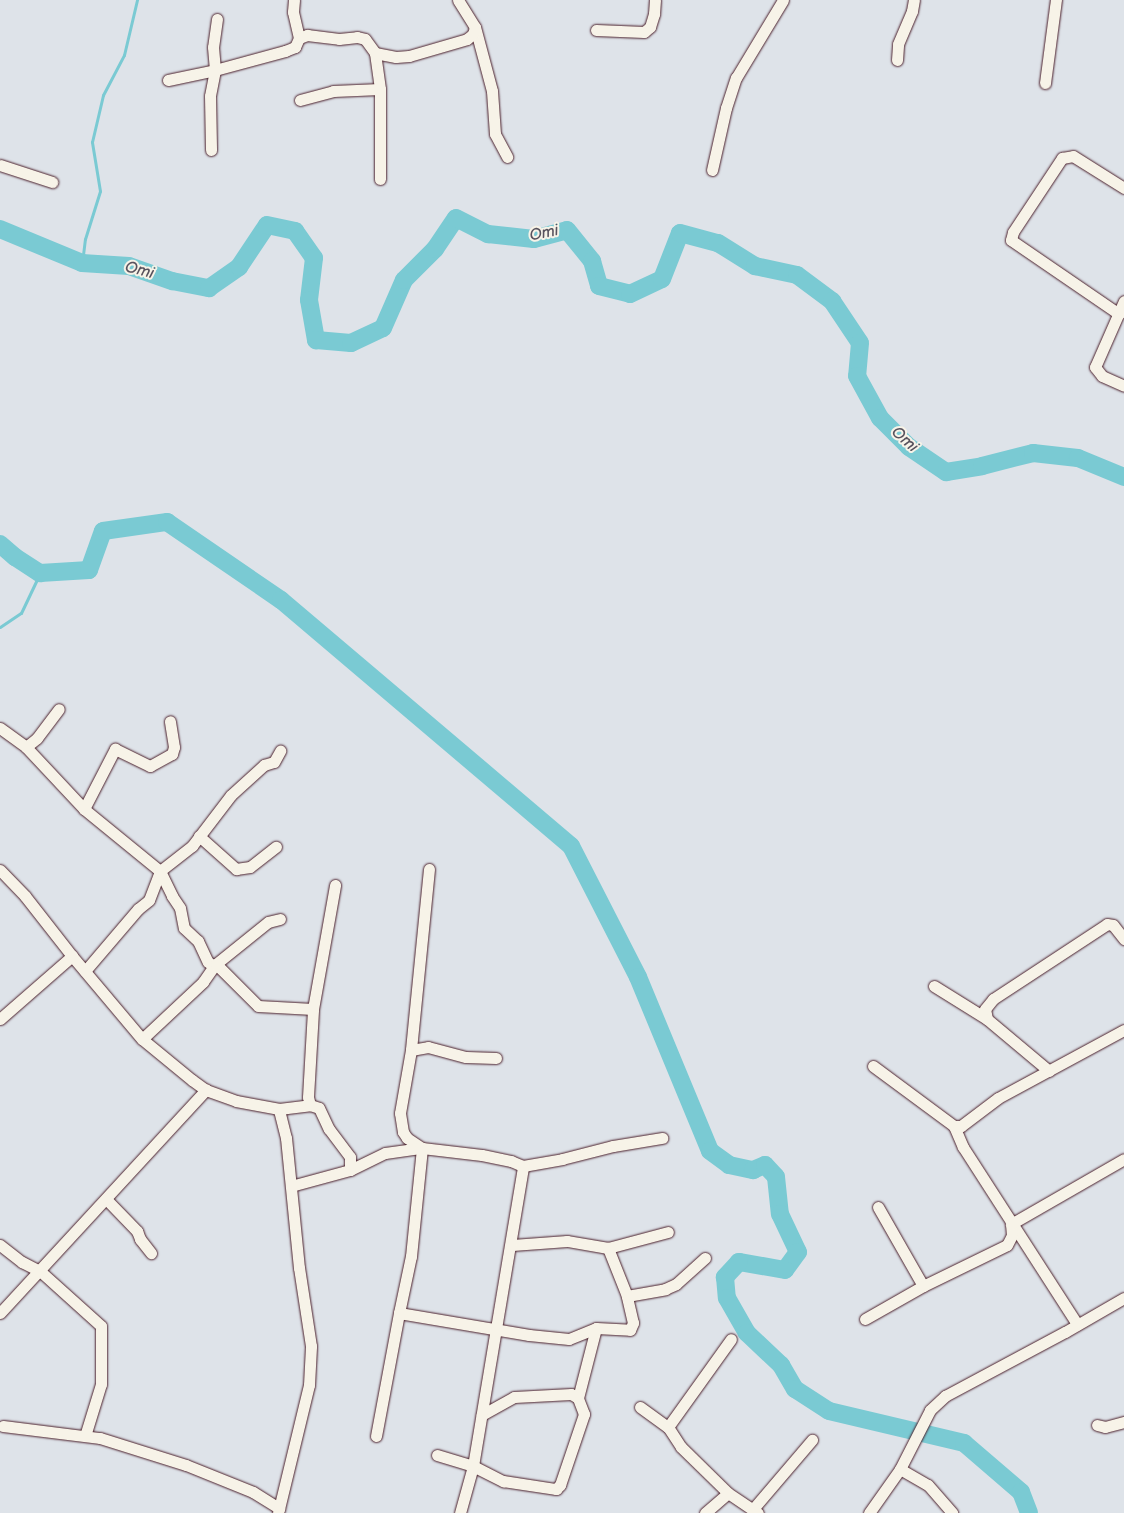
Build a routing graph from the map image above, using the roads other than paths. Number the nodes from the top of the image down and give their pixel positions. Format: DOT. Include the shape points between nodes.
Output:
graph roads {
  1 [pos="294,0"];
  2 [pos="458,0"];
  3 [pos="655,0"];
  4 [pos="783,0"];
  5 [pos="914,0"];
  6 [pos="1056,0"];
  7 [pos="217,19"];
  8 [pos="475,27"];
  9 [pos="596,30"];
  10 [pos="299,38"];
  11 [pos="374,53"];
  12 [pos="897,60"];
  13 [pos="216,70"];
  14 [pos="168,80"];
  15 [pos="1045,83"];
  16 [pos="380,89"];
  17 [pos="300,100"];
  18 [pos="211,150"];
  19 [pos="508,157"];
  20 [pos="0,165"];
  21 [pos="712,170"];
  22 [pos="380,179"];
  23 [pos="52,182"];
  24 [pos="1124,188"];
  25 [pos="1124,301"];
  26 [pos="1119,314"];
  27 [pos="1124,386"];
  28 [pos="59,709"];
  29 [pos="170,721"];
  30 [pos="0,728"];
  31 [pos="26,747"];
  32 [pos="280,751"];
  33 [pos="84,809"];
  34 [pos="199,836"];
  35 [pos="276,847"];
  36 [pos="429,869"];
  37 [pos="0,870"];
  38 [pos="160,871"];
  39 [pos="335,885"];
  40 [pos="280,919"];
  41 [pos="1124,939"];
  42 [pos="72,956"];
  43 [pos="85,971"];
  44 [pos="934,986"];
  45 [pos="313,1009"];
  46 [pos="0,1018"];
  47 [pos="987,1019"];
  48 [pos="1124,1030"];
  49 [pos="142,1039"];
  50 [pos="411,1050"];
  51 [pos="496,1058"];
  52 [pos="873,1066"];
  53 [pos="1049,1071"];
  54 [pos="206,1090"];
  55 [pos="310,1106"];
  56 [pos="279,1109"];
  57 [pos="954,1126"];
  58 [pos="662,1138"];
  59 [pos="422,1148"];
  60 [pos="1124,1159"];
  61 [pos="524,1166"];
  62 [pos="350,1170"];
  63 [pos="291,1186"];
  64 [pos="106,1199"];
  65 [pos="878,1207"];
  66 [pos="1011,1224"];
  67 [pos="668,1232"];
  68 [pos="0,1245"];
  69 [pos="512,1245"];
  70 [pos="608,1248"];
  71 [pos="151,1253"];
  72 [pos="704,1258"];
  73 [pos="40,1271"];
  74 [pos="923,1286"];
  75 [pos="627,1296"];
  76 [pos="1124,1298"];
  77 [pos="0,1313"];
  78 [pos="399,1313"];
  79 [pos="865,1319"];
  80 [pos="1077,1324"];
  81 [pos="596,1328"];
  82 [pos="497,1329"];
  83 [pos="731,1339"];
  84 [pos="578,1398"];
  85 [pos="640,1407"];
  86 [pos="482,1415"];
  87 [pos="1124,1422"];
  88 [pos="1097,1425"];
  89 [pos="668,1428"];
  90 [pos="1,1429"];
  91 [pos="85,1436"];
  92 [pos="376,1436"];
  93 [pos="812,1440"];
  94 [pos="436,1455"];
  95 [pos="473,1466"];
  96 [pos="900,1469"];
  97 [pos="728,1493"];
  98 [pos="279,1510"];
  99 [pos="755,1511"];
  100 [pos="460,1513"];
  101 [pos="705,1513"];
  102 [pos="869,1513"];
  103 [pos="952,1513"];
  1 -- 10 [label="street" via="293,12"];
  2 -- 8 [label="street"];
  3 -- 9 [label="street" via="650,27 644,32"];
  4 -- 21 [label="street" via="736,78"];
  5 -- 12 [label="street" via="898,44"];
  6 -- 15 [label="street"];
  7 -- 13 [label="street" via="213,47"];
  8 -- 11 [label="street" via="468,39 409,56"];
  8 -- 19 [label="street" via="492,91 495,134"];
  10 -- 11 [label="street" via="357,37 365,39"];
  10 -- 13 [label="street" via="295,47 285,51"];
  11 -- 16 [label="street"];
  13 -- 14 [label="street"];
  13 -- 18 [label="street" via="210,96"];
  16 -- 17 [label="street" via="333,91"];
  16 -- 22 [label="street"];
  20 -- 23 [label="street"];
  24 -- 26 [label="street" via="1073,156 1062,158 1013,232 1011,240"];
  25 -- 26 [label="street"];
  26 -- 27 [label="street" via="1095,367 1102,376"];
  28 -- 31 [label="street"];
  29 -- 33 [label="street" via="172,754 150,766 115,749"];
  30 -- 31 [label="street"];
  31 -- 33 [label="street"];
  32 -- 34 [label="street" via="274,762 264,765 231,795"];
  33 -- 38 [label="street"];
  34 -- 35 [label="street" via="236,869 250,867"];
  34 -- 38 [label="street" via="192,846"];
  36 -- 50 [label="street"];
  37 -- 42 [label="street"];
  38 -- 43 [label="street" via="149,900"];
  38 -- 49 [label="street" via="180,908 184,928 198,941 208,962 214,966 203,982"];
  39 -- 45 [label="street"];
  40 -- 45 [label="street" via="268,922 216,964 258,1006"];
  41 -- 47 [label="street" via="1113,925 1107,924 993,999 985,1009"];
  42 -- 43 [label="street"];
  42 -- 46 [label="street"];
  43 -- 49 [label="street"];
  44 -- 47 [label="street"];
  45 -- 55 [label="street"];
  47 -- 53 [label="street"];
  48 -- 53 [label="street"];
  49 -- 54 [label="street"];
  50 -- 51 [label="street" via="428,1047 466,1057"];
  50 -- 59 [label="street" via="400,1113 403,1132"];
  52 -- 57 [label="street"];
  53 -- 57 [label="street" via="998,1098 961,1126"];
  54 -- 56 [label="street" via="236,1101"];
  54 -- 64 [label="street"];
  55 -- 56 [label="street"];
  55 -- 62 [label="street" via="319,1108 329,1129 350,1157"];
  56 -- 63 [label="street"];
  57 -- 66 [label="street" via="962,1147"];
  58 -- 61 [label="street"];
  59 -- 61 [label="street" via="512,1160"];
  59 -- 62 [label="street" via="385,1153"];
  59 -- 78 [label="street" via="411,1256"];
  60 -- 66 [label="street"];
  61 -- 69 [label="street"];
  62 -- 63 [label="street"];
  63 -- 98 [label="street" via="311,1346 309,1385"];
  64 -- 71 [label="street" via="137,1231"];
  64 -- 73 [label="street"];
  65 -- 74 [label="street"];
  66 -- 74 [label="street" via="1012,1235 1007,1244"];
  66 -- 80 [label="street"];
  67 -- 70 [label="street"];
  68 -- 73 [label="street"];
  69 -- 70 [label="street" via="567,1241"];
  69 -- 82 [label="street"];
  70 -- 75 [label="street"];
  72 -- 75 [label="street" via="676,1284"];
  73 -- 77 [label="street"];
  73 -- 91 [label="street" via="101,1326 101,1384"];
  74 -- 79 [label="street"];
  75 -- 81 [label="street" via="633,1323 630,1330"];
  76 -- 80 [label="street"];
  78 -- 82 [label="street"];
  78 -- 92 [label="street"];
  80 -- 96 [label="street" via="945,1396 930,1410"];
  81 -- 82 [label="street" via="569,1339"];
  81 -- 84 [label="street"];
  82 -- 86 [label="street"];
  83 -- 89 [label="street"];
  84 -- 86 [label="street" via="571,1394 514,1397"];
  84 -- 95 [label="street" via="584,1414 556,1489 503,1481"];
  85 -- 89 [label="street"];
  86 -- 95 [label="street"];
  87 -- 88 [label="street" via="1105,1427"];
  89 -- 97 [label="street" via="680,1447"];
  90 -- 91 [label="street"];
  91 -- 98 [label="street" via="186,1465 253,1492"];
  93 -- 99 [label="street"];
  94 -- 95 [label="street"];
  95 -- 100 [label="street"];
  96 -- 102 [label="street"];
  96 -- 103 [label="street" via="928,1485"];
  97 -- 99 [label="street"];
  97 -- 101 [label="street"];
}
